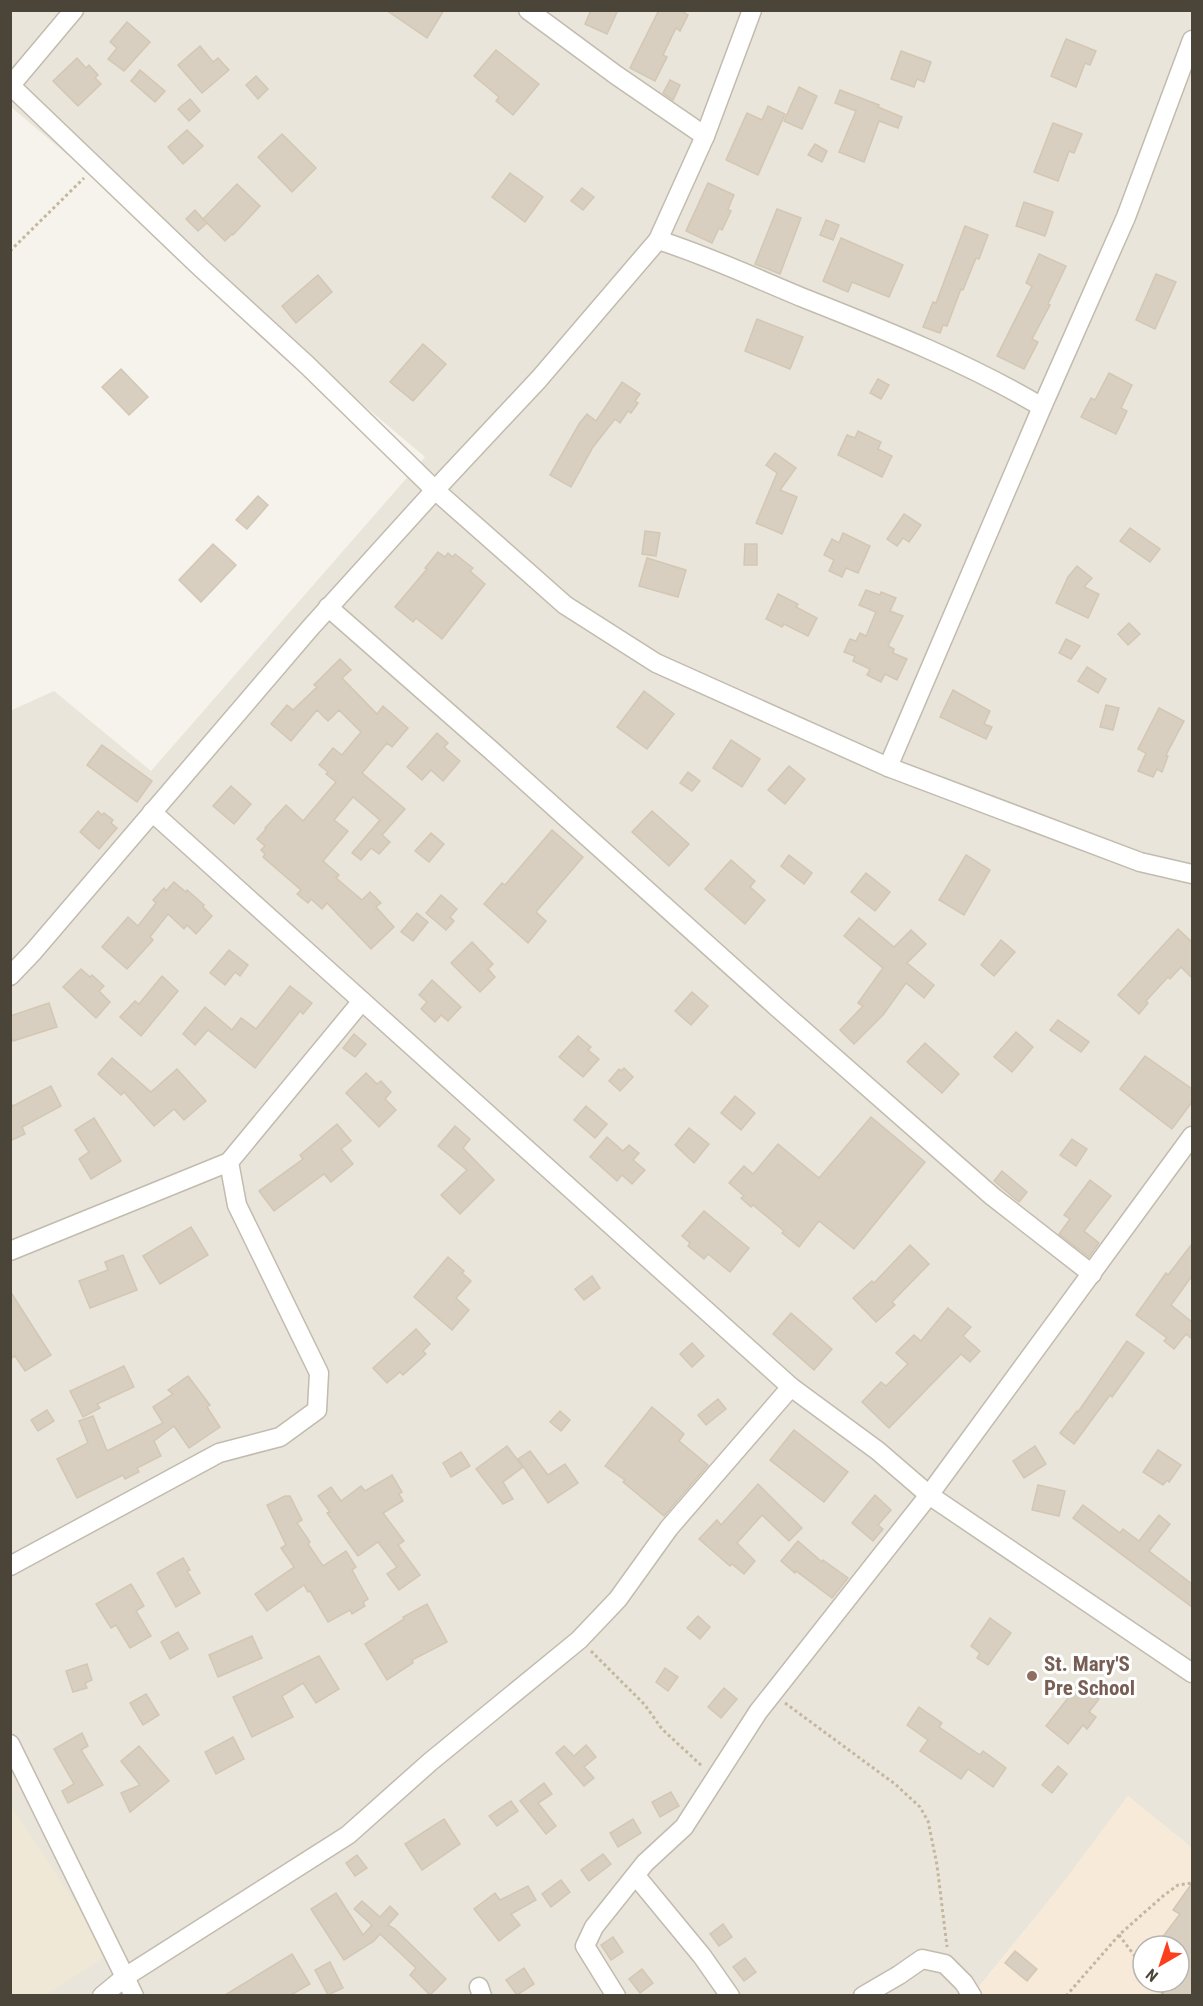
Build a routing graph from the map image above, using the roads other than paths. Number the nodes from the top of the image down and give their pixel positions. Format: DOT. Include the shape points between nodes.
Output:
graph roads {
  1 [pos="74,10"];
  2 [pos="528,10"];
  3 [pos="752,10"];
  4 [pos="1192,40"];
  5 [pos="10,85"];
  6 [pos="705,136"];
  7 [pos="658,240"];
  8 [pos="1042,407"];
  9 [pos="435,490"];
  10 [pos="328,607"];
  11 [pos="888,767"];
  12 [pos="152,812"];
  13 [pos="1192,874"];
  14 [pos="10,976"];
  15 [pos="362,1001"];
  16 [pos="1192,1136"];
  17 [pos="229,1162"];
  18 [pos="10,1251"];
  19 [pos="1092,1275"];
  20 [pos="792,1387"];
  21 [pos="929,1495"];
  22 [pos="10,1566"];
  23 [pos="1192,1673"];
  24 [pos="10,1744"];
  25 [pos="636,1876"];
  26 [pos="125,1977"];
  27 [pos="615,1994"];
  28 [pos="102,1995"];
  29 [pos="134,1995"];
  30 [pos="730,1995"];
  31 [pos="863,1995"];
  32 [pos="972,1995"];
  1 -- 5 [label="street"];
  2 -- 6 [label="street"];
  3 -- 6 [label="street"];
  4 -- 8 [label="street" via="1126,218"];
  5 -- 9 [label="street"];
  6 -- 7 [label="street"];
  7 -- 8 [label="street" via="846,314 974,370"];
  7 -- 9 [label="street" via="539,379"];
  8 -- 11 [label="street"];
  9 -- 10 [label="street"];
  9 -- 11 [label="street" via="565,604 656,663"];
  10 -- 12 [label="street"];
  10 -- 19 [label="street" via="992,1196"];
  11 -- 13 [label="street" via="1140,862"];
  12 -- 14 [label="street"];
  12 -- 15 [label="street"];
  15 -- 17 [label="street"];
  15 -- 20 [label="street"];
  16 -- 19 [label="street"];
  17 -- 18 [label="street"];
  17 -- 22 [label="street" via="237,1205 319,1374 317,1410 280,1437 219,1453"];
  19 -- 21 [label="street"];
  20 -- 21 [label="street"];
  20 -- 26 [label="street" via="669,1528 618,1599 579,1640 348,1835"];
  21 -- 23 [label="street"];
  21 -- 25 [label="street" via="758,1712 684,1827"];
  24 -- 26 [label="street"];
  25 -- 27 [label="street" via="594,1927 585,1947"];
  25 -- 30 [label="street"];
  26 -- 28 [label="street"];
  26 -- 29 [label="street"];
  31 -- 32 [label="street" via="922,1959 945,1964"];
}
